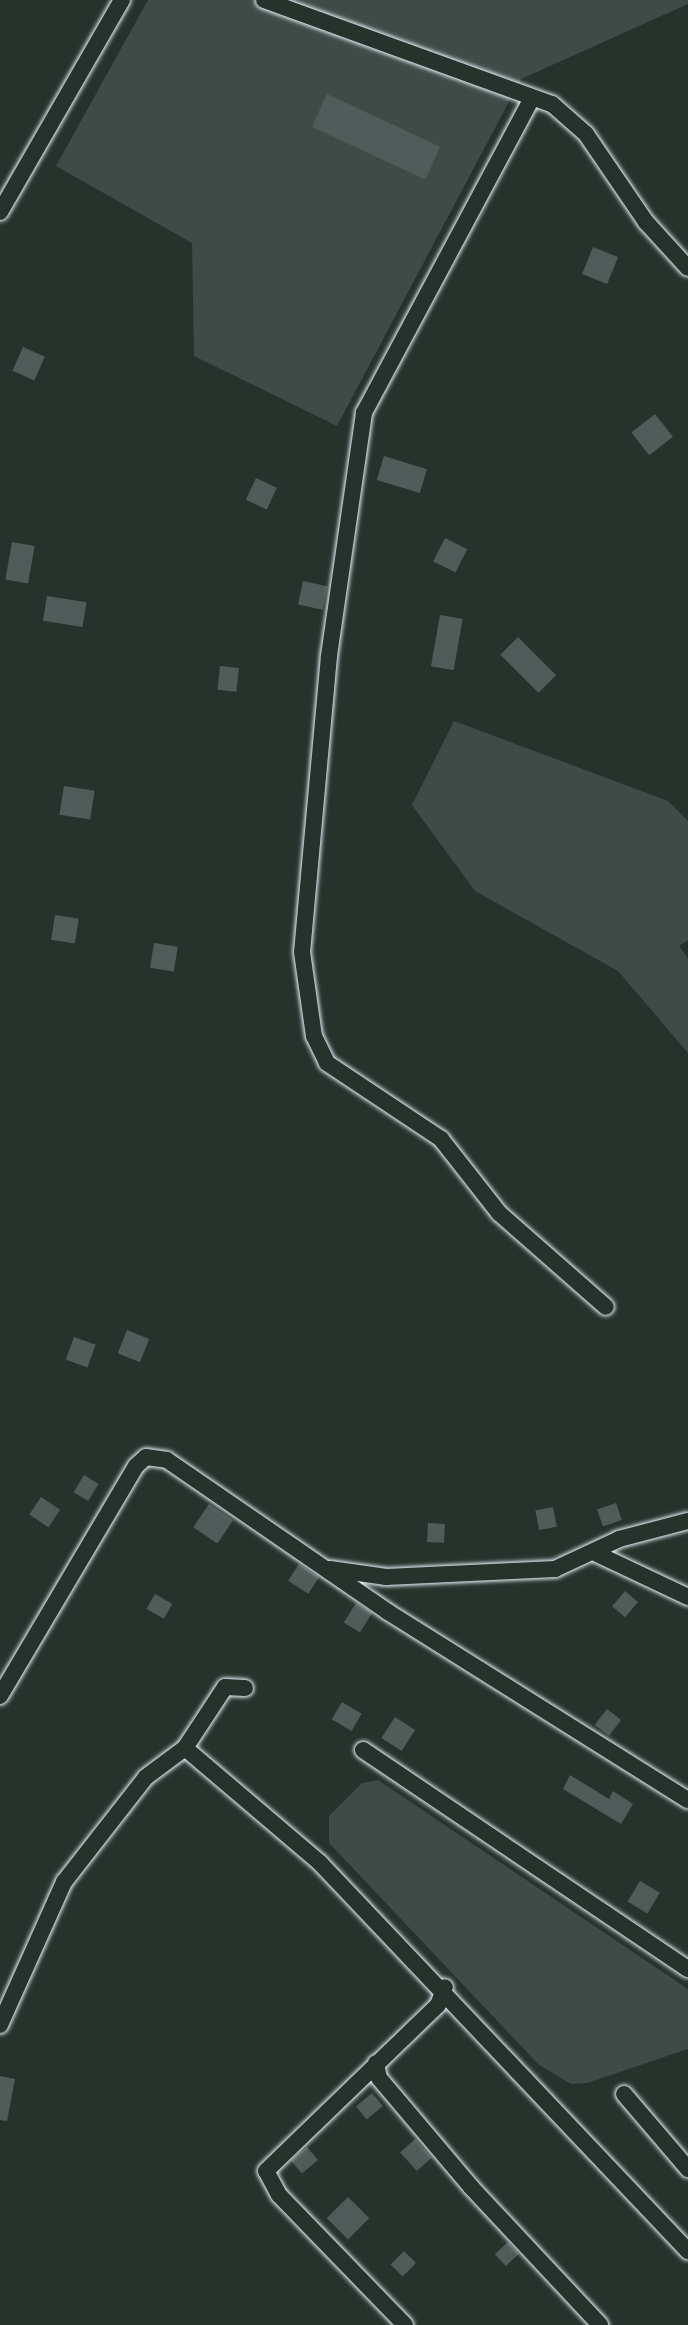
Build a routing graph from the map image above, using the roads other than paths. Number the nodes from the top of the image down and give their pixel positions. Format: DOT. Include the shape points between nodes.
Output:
graph roads {
  1 [pos="122,0"];
  2 [pos="264,0"];
  3 [pos="532,98"];
  4 [pos="0,212"];
  5 [pos="688,268"];
  6 [pos="606,1307"];
  7 [pos="688,1521"];
  8 [pos="597,1554"];
  9 [pos="326,1568"];
  10 [pos="688,1597"];
  11 [pos="245,1688"];
  12 [pos="0,1696"];
  13 [pos="185,1748"];
  14 [pos="363,1751"];
  15 [pos="688,1800"];
  16 [pos="688,1969"];
  17 [pos="444,1987"];
  18 [pos="0,2025"];
  19 [pos="376,2063"];
  20 [pos="624,2094"];
  21 [pos="688,2169"];
  22 [pos="688,2251"];
  23 [pos="405,2325"];
  24 [pos="600,2325"];
  1 -- 4 [label="street"];
  2 -- 3 [label="street"];
  3 -- 5 [label="street" via="552,104 586,134 646,222"];
  3 -- 6 [label="street" via="364,413 329,656 302,952 314,1036 327,1063 441,1139 499,1213"];
  7 -- 8 [label="street" via="619,1539"];
  8 -- 9 [label="street" via="555,1569 386,1577"];
  8 -- 10 [label="street"];
  9 -- 12 [label="street" via="167,1460 146,1457"];
  9 -- 15 [label="street"];
  11 -- 13 [label="street" via="225,1687"];
  13 -- 17 [label="street" via="320,1863"];
  13 -- 18 [label="street" via="146,1777 64,1882"];
  14 -- 16 [label="street"];
  17 -- 19 [label="street" via="438,2005"];
  17 -- 22 [label="street"];
  19 -- 23 [label="street" via="266,2171 279,2195"];
  19 -- 24 [label="street" via="379,2078 471,2187"];
  20 -- 21 [label="street"];
}
